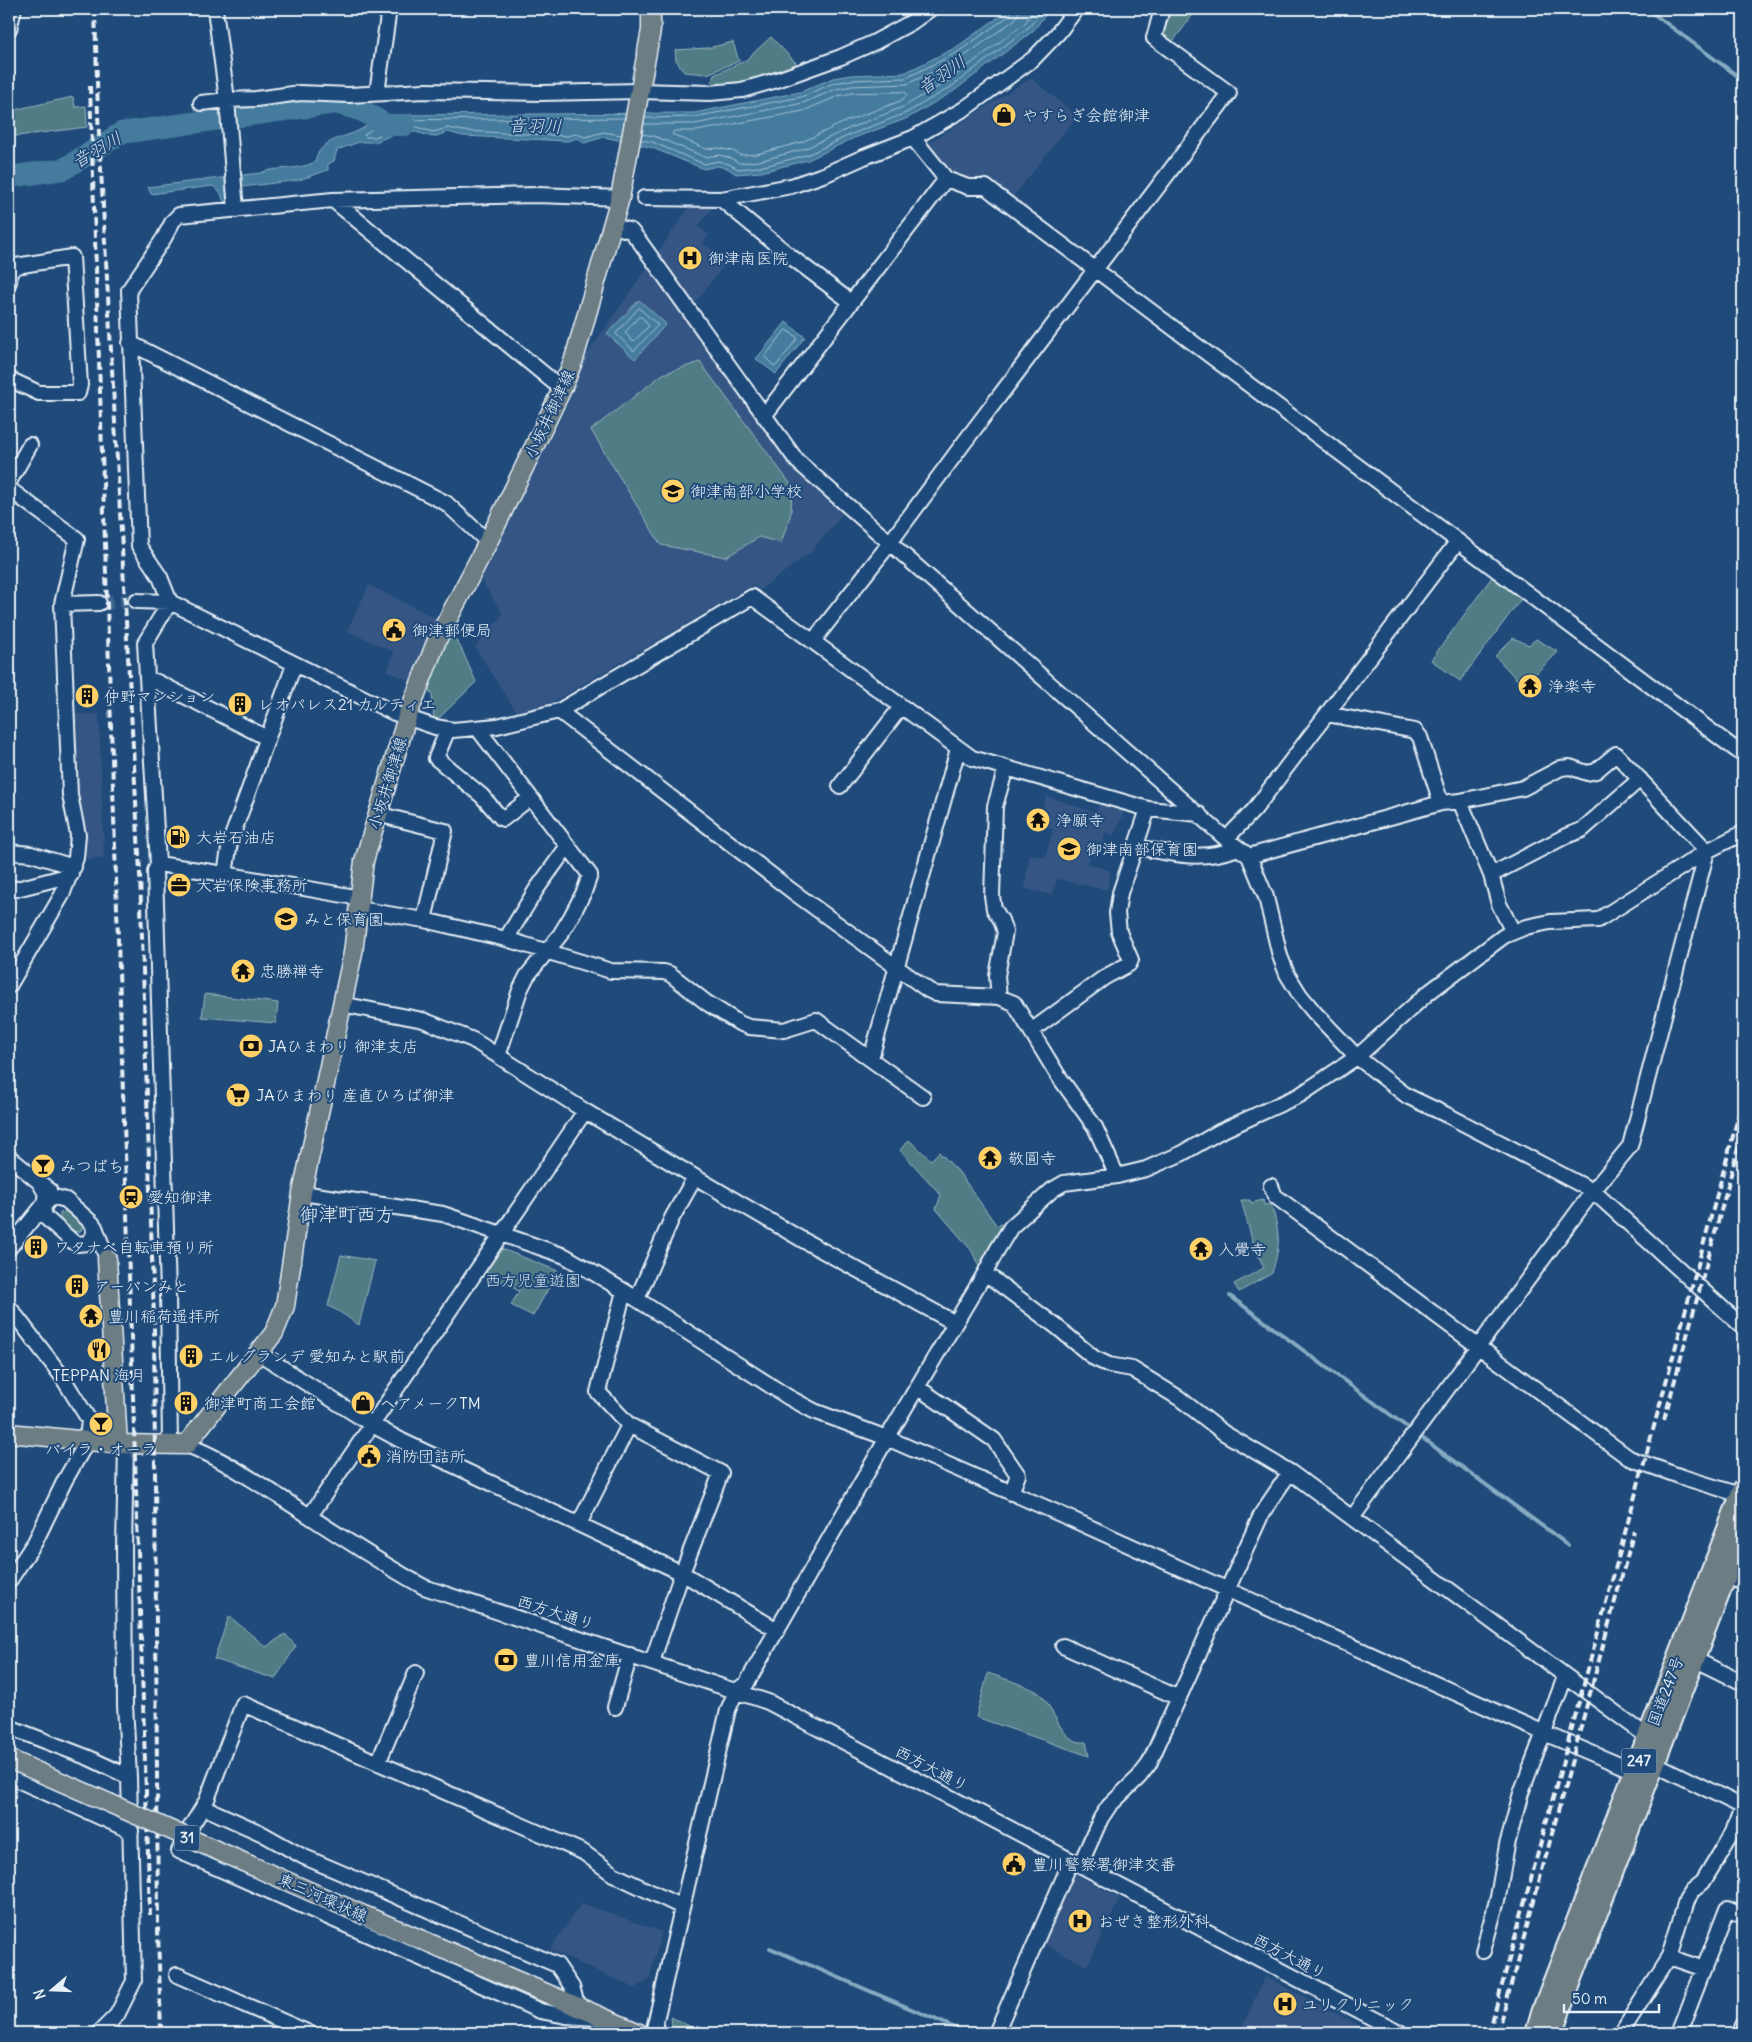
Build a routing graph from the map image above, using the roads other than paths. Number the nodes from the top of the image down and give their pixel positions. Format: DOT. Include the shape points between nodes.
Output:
graph roads {
  1 [pos="14,9"];
  2 [pos="215,9"];
  3 [pos="389,9"];
  4 [pos="651,9"];
  5 [pos="930,9"];
  6 [pos="1076,9"];
  7 [pos="1162,9"];
  8 [pos="9,29"];
  9 [pos="377,93"];
  10 [pos="640,96"];
  11 [pos="227,102"];
  12 [pos="201,103"];
  13 [pos="913,138"];
  14 [pos="946,179"];
  15 [pos="621,195"];
  16 [pos="644,198"];
  17 [pos="721,199"];
  18 [pos="333,200"];
  19 [pos="236,206"];
  20 [pos="614,226"];
  21 [pos="1096,268"];
  22 [pos="9,282"];
  23 [pos="852,302"];
  24 [pos="130,342"];
  25 [pos="9,379"];
  26 [pos="562,389"];
  27 [pos="764,416"];
  28 [pos="30,445"];
  29 [pos="9,482"];
  30 [pos="9,490"];
  31 [pos="1458,541"];
  32 [pos="488,542"];
  33 [pos="890,543"];
  34 [pos="136,600"];
  35 [pos="170,602"];
  36 [pos="99,603"];
  37 [pos="62,604"];
  38 [pos="813,641"];
  39 [pos="294,665"];
  40 [pos="148,679"];
  41 [pos="901,707"];
  42 [pos="559,711"];
  43 [pos="1326,714"];
  44 [pos="407,717"];
  45 [pos="448,729"];
  46 [pos="478,729"];
  47 [pos="267,738"];
  48 [pos="958,749"];
  49 [pos="1743,755"];
  50 [pos="1006,768"];
  51 [pos="1640,779"];
  52 [pos="840,786"];
  53 [pos="530,798"];
  54 [pos="1460,801"];
  55 [pos="1441,803"];
  56 [pos="1148,809"];
  57 [pos="377,814"];
  58 [pos="1199,814"];
  59 [pos="1743,832"];
  60 [pos="1226,839"];
  61 [pos="567,847"];
  62 [pos="1137,847"];
  63 [pos="1707,851"];
  64 [pos="9,852"];
  65 [pos="1244,852"];
  66 [pos="158,864"];
  67 [pos="73,871"];
  68 [pos="225,874"];
  69 [pos="1491,876"];
  70 [pos="9,891"];
  71 [pos="359,903"];
  72 [pos="424,920"];
  73 [pos="1513,932"];
  74 [pos="506,939"];
  75 [pos="532,946"];
  76 [pos="546,951"];
  77 [pos="897,968"];
  78 [pos="527,976"];
  79 [pos="9,986"];
  80 [pos="999,997"];
  81 [pos="341,1004"];
  82 [pos="1031,1031"];
  83 [pos="498,1056"];
  84 [pos="1357,1057"];
  85 [pos="871,1058"];
  86 [pos="923,1097"];
  87 [pos="585,1111"];
  88 [pos="9,1157"];
  89 [pos="1117,1176"];
  90 [pos="695,1177"];
  91 [pos="42,1185"];
  92 [pos="1271,1186"];
  93 [pos="1593,1191"];
  94 [pos="302,1193"];
  95 [pos="61,1198"];
  96 [pos="46,1202"];
  97 [pos="42,1218"];
  98 [pos="93,1224"];
  99 [pos="501,1234"];
  100 [pos="82,1244"];
  101 [pos="9,1248"];
  102 [pos="105,1253"];
  103 [pos="985,1273"];
  104 [pos="624,1291"];
  105 [pos="637,1300"];
  106 [pos="9,1306"];
  107 [pos="955,1323"];
  108 [pos="1743,1327"];
  109 [pos="1479,1346"];
  110 [pos="257,1352"];
  111 [pos="917,1387"];
  112 [pos="371,1424"];
  113 [pos="629,1424"];
  114 [pos="9,1433"];
  115 [pos="887,1438"];
  116 [pos="87,1440"];
  117 [pos="122,1444"];
  118 [pos="178,1445"];
  119 [pos="1290,1472"];
  120 [pos="1742,1492"];
  121 [pos="1011,1493"];
  122 [pos="310,1516"];
  123 [pos="1352,1518"];
  124 [pos="579,1524"];
  125 [pos="1743,1531"];
  126 [pos="682,1573"];
  127 [pos="1735,1579"];
  128 [pos="9,1581"];
  129 [pos="1227,1590"];
  130 [pos="777,1630"];
  131 [pos="1063,1646"];
  132 [pos="630,1655"];
  133 [pos="1694,1659"];
  134 [pos="652,1662"];
  135 [pos="416,1673"];
  136 [pos="1565,1677"];
  137 [pos="1743,1683"];
  138 [pos="736,1691"];
  139 [pos="1179,1698"];
  140 [pos="615,1707"];
  141 [pos="9,1727"];
  142 [pos="1544,1733"];
  143 [pos="1648,1737"];
  144 [pos="9,1759"];
  145 [pos="378,1763"];
  146 [pos="1644,1768"];
  147 [pos="9,1776"];
  148 [pos="129,1777"];
  149 [pos="203,1807"];
  150 [pos="1743,1807"];
  151 [pos="131,1831"];
  152 [pos="1075,1863"];
  153 [pos="682,1907"];
  154 [pos="1743,1916"];
  155 [pos="1483,1952"];
  156 [pos="1669,1957"];
  157 [pos="1704,1969"];
  158 [pos="177,1975"];
  159 [pos="578,2008"];
  160 [pos="601,2018"];
  161 [pos="1743,2024"];
  162 [pos="99,2033"];
  163 [pos="309,2033"];
  164 [pos="639,2033"];
  165 [pos="653,2033"];
  166 [pos="996,2033"];
  167 [pos="1401,2033"];
  168 [pos="1536,2033"];
  169 [pos="1550,2033"];
  170 [pos="1621,2033"];
  171 [pos="1679,2033"];
  172 [pos="1740,2033"];
  1 -- 8 [label="street"];
  2 -- 11 [label="street"];
  3 -- 9 [label="street"];
  4 -- 10 [label="main road, 小坂井御津線" via="651,30"];
  5 -- 10 [label="street" via="875,42 777,80 742,90"];
  6 -- 13 [label="street" via="1033,59 964,109"];
  7 -- 21 [label="street" via="1154,38 1230,93"];
  9 -- 10 [label="street" via="424,90"];
  9 -- 11 [label="street" via="300,93"];
  10 -- 15 [label="main road, 小坂井御津線"];
  11 -- 12 [label="street"];
  11 -- 19 [label="street"];
  13 -- 14 [label="street"];
  13 -- 17 [label="street" via="791,186"];
  14 -- 21 [label="street" via="968,187 986,187"];
  14 -- 23 [label="street"];
  15 -- 18 [label="street"];
  15 -- 20 [label="main road, 小坂井御津線"];
  16 -- 17 [label="street"];
  17 -- 23 [label="street"];
  18 -- 19 [label="street"];
  18 -- 26 [label="street"];
  19 -- 24 [label="street" via="179,215 173,220 129,290"];
  20 -- 26 [label="main road, 小坂井御津線"];
  20 -- 27 [label="street" via="631,232 640,242"];
  21 -- 31 [label="street"];
  21 -- 33 [label="street"];
  22 -- 25 [label="street" via="10,272 16,266 72,257 80,386 78,393 39,393"];
  23 -- 27 [label="street"];
  24 -- 32 [label="street" via="446,503"];
  24 -- 35 [label="street" via="139,546 160,577"];
  26 -- 32 [label="main road, 小坂井御津線"];
  27 -- 33 [label="street" via="797,461"];
  28 -- 29 [label="street"];
  30 -- 37 [label="street" via="77,539"];
  31 -- 43 [label="street"];
  31 -- 49 [label="street"];
  32 -- 44 [label="main road, 小坂井御津線" via="436,640"];
  33 -- 38 [label="street"];
  33 -- 58 [label="street"];
  34 -- 35 [label="street"];
  35 -- 39 [label="street"];
  35 -- 40 [label="street" via="145,643"];
  36 -- 37 [label="street"];
  37 -- 67 [label="street" via="70,795 78,836"];
  38 -- 41 [label="street"];
  38 -- 42 [label="street" via="752,597"];
  39 -- 44 [label="street"];
  39 -- 47 [label="street"];
  40 -- 47 [label="street"];
  40 -- 66 [label="street"];
  41 -- 48 [label="street"];
  41 -- 52 [label="street"];
  42 -- 46 [label="street"];
  42 -- 77 [label="street" via="792,892"];
  43 -- 55 [label="street" via="1415,731 1420,737"];
  43 -- 60 [label="street" via="1254,810"];
  44 -- 45 [label="street"];
  44 -- 57 [label="main road, 小坂井御津線"];
  45 -- 46 [label="street"];
  45 -- 53 [label="street" via="436,758 482,796 500,818"];
  46 -- 53 [label="street"];
  47 -- 68 [label="street" via="230,842"];
  48 -- 50 [label="street" via="972,758"];
  48 -- 77 [label="street"];
  50 -- 56 [label="street"];
  50 -- 80 [label="street" via="995,806 992,896 994,909 1005,932 997,976"];
  51 -- 54 [label="street" via="1616,754 1596,771 1587,773 1570,767 1561,768 1523,788"];
  51 -- 63 [label="street"];
  51 -- 69 [label="street" via="1582,830"];
  53 -- 61 [label="street"];
  54 -- 55 [label="street"];
  54 -- 69 [label="street"];
  55 -- 65 [label="street"];
  56 -- 58 [label="street"];
  56 -- 62 [label="street"];
  57 -- 71 [label="main road, 小坂井御津線" via="364,861"];
  57 -- 72 [label="street" via="444,831"];
  58 -- 60 [label="street"];
  59 -- 63 [label="street"];
  60 -- 65 [label="street"];
  61 -- 74 [label="street"];
  61 -- 76 [label="street" via="590,875 571,917"];
  62 -- 65 [label="street" via="1186,857"];
  62 -- 82 [label="street" via="1120,893 1117,913 1119,932 1131,960 1129,964 1106,976"];
  63 -- 73 [label="street" via="1598,920 1550,922"];
  63 -- 93 [label="street" via="1630,1146"];
  64 -- 67 [label="street" via="31,854"];
  65 -- 84 [label="street" via="1266,897 1280,956 1288,974 1314,1012"];
  66 -- 68 [label="street"];
  66 -- 118 [label="street" via="155,871 168,1293"];
  67 -- 70 [label="street"];
  67 -- 79 [label="street"];
  68 -- 71 [label="street"];
  69 -- 73 [label="street" via="1498,904"];
  71 -- 72 [label="street"];
  71 -- 81 [label="main road, 小坂井御津線" via="353,953"];
  72 -- 74 [label="street"];
  73 -- 84 [label="street" via="1428,993"];
  74 -- 75 [label="street"];
  75 -- 76 [label="street"];
  75 -- 78 [label="street"];
  76 -- 78 [label="street"];
  76 -- 85 [label="street" via="611,971 670,974 707,1003 749,1027 784,1030 816,1020"];
  77 -- 80 [label="street" via="936,994"];
  77 -- 85 [label="street"];
  78 -- 83 [label="street"];
  80 -- 82 [label="street" via="1014,1003"];
  81 -- 83 [label="street" via="424,1020 473,1040"];
  81 -- 94 [label="main road, 小坂井御津線"];
  82 -- 89 [label="street" via="1095,1127"];
  83 -- 87 [label="street"];
  84 -- 89 [label="street" via="1300,1095 1183,1153 1146,1169"];
  84 -- 93 [label="street" via="1407,1096"];
  85 -- 86 [label="street"];
  87 -- 90 [label="street"];
  87 -- 99 [label="street"];
  88 -- 91 [label="street"];
  89 -- 103 [label="street" via="1064,1183 1052,1190 1011,1227"];
  90 -- 105 [label="street" via="672,1218"];
  90 -- 107 [label="street"];
  91 -- 95 [label="street"];
  91 -- 96 [label="street"];
  92 -- 109 [label="street" via="1274,1196"];
  93 -- 108 [label="street"];
  93 -- 109 [label="street"];
  94 -- 99 [label="street" via="443,1214"];
  94 -- 110 [label="main road, 小坂井御津線" via="285,1306 274,1333"];
  95 -- 96 [label="street" via="55,1197"];
  95 -- 98 [label="street"];
  96 -- 97 [label="street"];
  97 -- 100 [label="street" via="72,1241"];
  97 -- 101 [label="street"];
  98 -- 100 [label="street" via="92,1239"];
  98 -- 102 [label="street"];
  99 -- 104 [label="street" via="565,1256"];
  99 -- 112 [label="street"];
  100 -- 102 [label="street" via="94,1244"];
  102 -- 117 [label="main road"];
  103 -- 107 [label="street"];
  103 -- 119 [label="street" via="1094,1358 1109,1365 1132,1369 1179,1398 1224,1433"];
  104 -- 105 [label="street"];
  104 -- 113 [label="street" via="598,1392"];
  105 -- 115 [label="street" via="788,1397"];
  106 -- 116 [label="street" via="61,1375 89,1420"];
  107 -- 111 [label="street"];
  109 -- 120 [label="street" via="1629,1458 1682,1477"];
  109 -- 123 [label="street"];
  110 -- 112 [label="street"];
  110 -- 118 [label="main road, 小坂井御津線"];
  111 -- 115 [label="street"];
  111 -- 121 [label="street" via="994,1440 1018,1475"];
  112 -- 122 [label="street"];
  112 -- 124 [label="street"];
  113 -- 124 [label="street"];
  113 -- 126 [label="street" via="721,1473"];
  114 -- 116 [label="main road"];
  115 -- 121 [label="street"];
  115 -- 130 [label="street"];
  116 -- 117 [label="main road"];
  116 -- 128 [label="street" via="35,1542"];
  117 -- 118 [label="main road"];
  117 -- 148 [label="street"];
  118 -- 122 [label="street, 西方大通り" via="208,1452"];
  119 -- 123 [label="street"];
  119 -- 129 [label="street" via="1262,1512"];
  120 -- 143 [label="highway, 国道247号 / 247"];
  121 -- 129 [label="street"];
  122 -- 132 [label="street, 西方大通り" via="390,1569 424,1587"];
  123 -- 136 [label="street"];
  124 -- 126 [label="street"];
  125 -- 127 [label="highway, 国道247号 / 247"];
  126 -- 130 [label="street"];
  126 -- 134 [label="street"];
  127 -- 133 [label="highway, 国道247号 / 247"];
  129 -- 139 [label="street"];
  129 -- 142 [label="street"];
  130 -- 138 [label="street" via="747,1683"];
  131 -- 139 [label="street"];
  132 -- 134 [label="street, 西方大通り"];
  132 -- 140 [label="street"];
  133 -- 137 [label="street"];
  133 -- 146 [label="highway, 国道247号 / 247"];
  134 -- 138 [label="street, 西方大通り"];
  135 -- 145 [label="street"];
  136 -- 142 [label="street"];
  136 -- 143 [label="street"];
  138 -- 152 [label="street, 西方大通り" via="768,1702"];
  138 -- 153 [label="street" via="728,1710"];
  139 -- 152 [label="street" via="1149,1764 1109,1806"];
  141 -- 148 [label="street"];
  142 -- 146 [label="street"];
  142 -- 155 [label="street" via="1516,1810"];
  143 -- 146 [label="highway, 国道247号 / 247"];
  144 -- 159 [label="main road, 東三河環状線 / 31, bridge"];
  145 -- 149 [label="street" via="243,1704"];
  145 -- 153 [label="street" via="583,1852 612,1874"];
  146 -- 150 [label="street"];
  146 -- 168 [label="highway, 国道247号 / 247"];
  146 -- 169 [label="highway, 国道247号 / 247"];
  147 -- 151 [label="street"];
  148 -- 151 [label="street"];
  149 -- 159 [label="street" via="302,1856 557,1965 572,1987"];
  149 -- 160 [label="street" via="179,1851 540,2011"];
  150 -- 156 [label="street" via="1733,1832 1703,1882 1686,1901"];
  151 -- 162 [label="street" via="134,1981 117,2015"];
  152 -- 166 [label="street"];
  152 -- 167 [label="street, 西方大通り"];
  153 -- 165 [label="street"];
  154 -- 157 [label="street" via="1727,1909"];
  156 -- 157 [label="street"];
  156 -- 170 [label="street"];
  157 -- 171 [label="street"];
  158 -- 163 [label="street"];
  159 -- 160 [label="main road, 東三河環状線 / 31"];
  160 -- 164 [label="main road, 東三河環状線 / 31"];
  161 -- 172 [label="street"];
}
